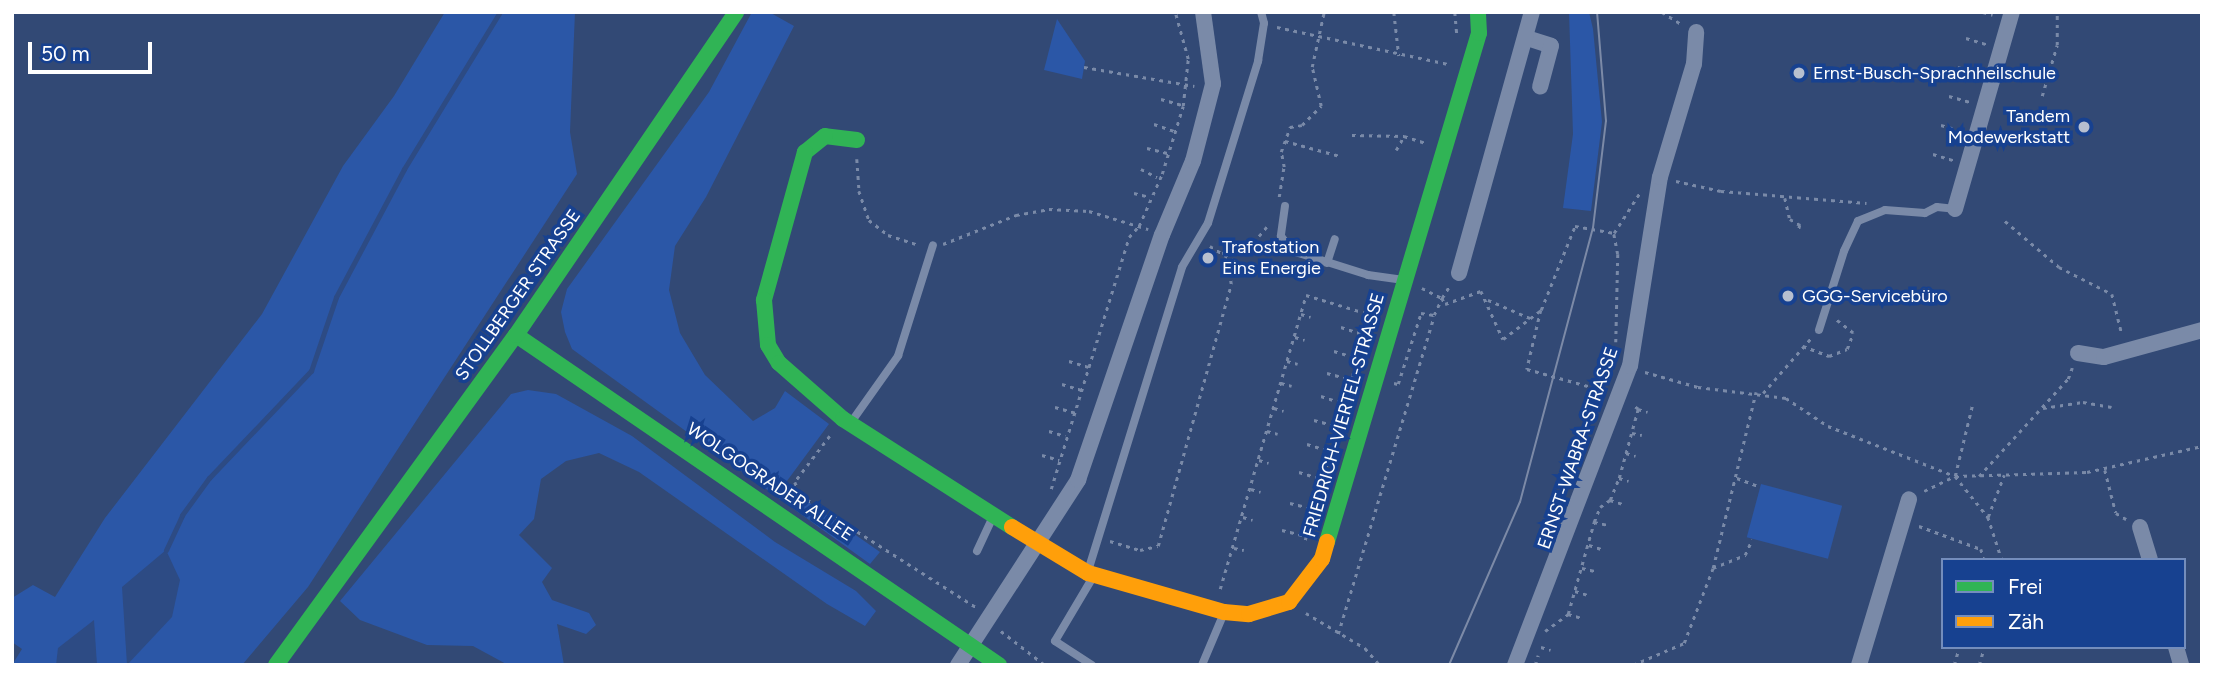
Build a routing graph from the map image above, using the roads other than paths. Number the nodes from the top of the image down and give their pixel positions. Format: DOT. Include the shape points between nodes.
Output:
graph roads {
  1 [pos="736,12"];
  2 [pos="1203,12"];
  3 [pos="1261,12"];
  4 [pos="1478,12"];
  5 [pos="1532,12"];
  6 [pos="2012,12"];
  7 [pos="1696,32"];
  8 [pos="1527,38"];
  9 [pos="1540,87"];
  10 [pos="857,140"];
  11 [pos="1285,206"];
  12 [pos="1955,209"];
  13 [pos="1335,239"];
  14 [pos="933,245"];
  15 [pos="1328,263"];
  16 [pos="1459,273"];
  17 [pos="1404,280"];
  18 [pos="1819,330"];
  19 [pos="2202,330"];
  20 [pos="516,335"];
  21 [pos="2078,353"];
  22 [pos="846,421"];
  23 [pos="1909,499"];
  24 [pos="993,516"];
  25 [pos="2140,527"];
  26 [pos="1035,545"];
  27 [pos="976,551"];
  28 [pos="2149,558"];
  29 [pos="1091,574"];
  30 [pos="1219,611"];
  31 [pos="969,644"];
  32 [pos="276,665"];
  33 [pos="958,665"];
  34 [pos="999,665"];
  35 [pos="1092,665"];
  36 [pos="1202,665"];
  37 [pos="1515,665"];
  38 [pos="1859,665"];
  1 -- 20 [label="street, STOLLBERGER STRASSE"];
  2 -- 26 [label="street" via="1212,89 1193,161 1162,234 1078,480"];
  3 -- 29 [label="lane" via="1264,23 1258,61 1199,240 1182,267"];
  4 -- 17 [label="street, FRIEDRICH-VIERTEL-STRASSE" via="1479,33"];
  5 -- 8 [label="street"];
  6 -- 12 [label="street"];
  7 -- 37 [label="street, ERNST-WABRA-STRASSE" via="1694,64 1660,177 1630,366"];
  8 -- 9 [label="street" via="1551,46"];
  8 -- 16 [label="street"];
  10 -- 22 [label="street" via="825,136 805,152 764,300 768,345 779,363"];
  11 -- 15 [label="lane" via="1280,224 1284,244"];
  12 -- 18 [label="lane" via="1937,207 1925,213 1885,209 1870,214 1850,232"];
  13 -- 15 [label="lane"];
  14 -- 22 [label="lane" via="898,356"];
  15 -- 17 [label="lane"];
  17 -- 30 [label="street, FRIEDRICH-VIERTEL-STRASSE" via="1322,559 1289,602 1249,614"];
  19 -- 21 [label="street" via="2104,357"];
  20 -- 31 [label="street, WOLGOGRADER ALLEE"];
  20 -- 32 [label="street, STOLLBERGER STRASSE"];
  22 -- 24 [label="street"];
  23 -- 38 [label="street"];
  24 -- 26 [label="street"];
  24 -- 27 [label="lane"];
  25 -- 28 [label="street"];
  26 -- 29 [label="street"];
  26 -- 31 [label="street"];
  29 -- 30 [label="street"];
  29 -- 35 [label="lane" via="1055,641"];
  30 -- 36 [label="lane" via="1213,646"];
  31 -- 33 [label="street"];
  31 -- 34 [label="street, WOLGOGRADER ALLEE"];
}
